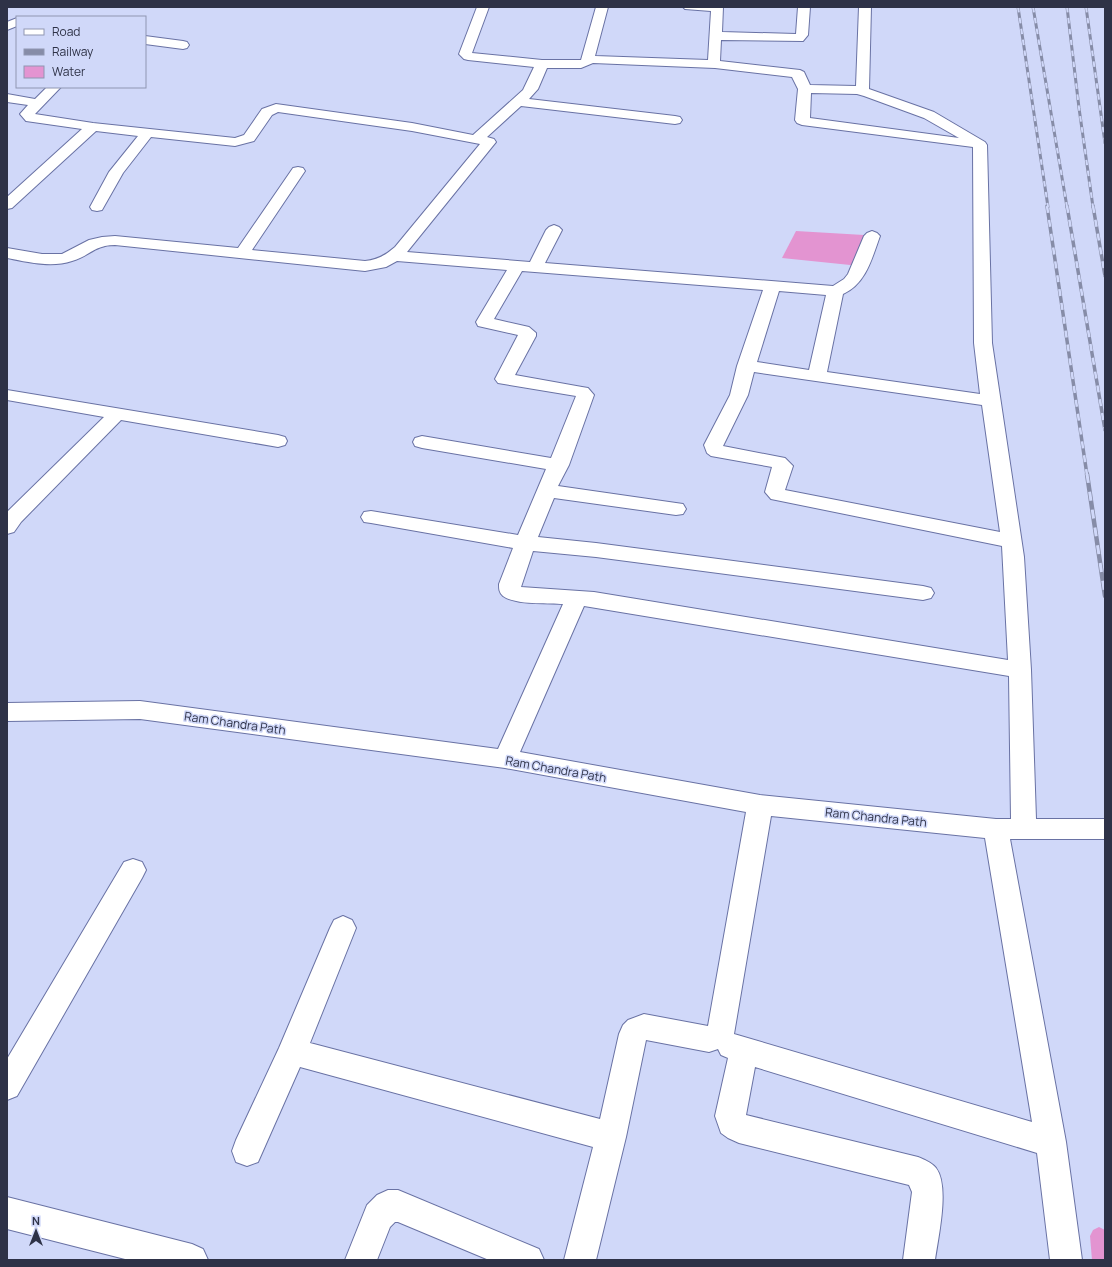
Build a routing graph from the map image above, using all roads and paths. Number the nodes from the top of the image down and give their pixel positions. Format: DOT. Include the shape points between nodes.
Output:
graph roads {
  1 [pos="482,7"];
  2 [pos="602,7"];
  3 [pos="689,7"];
  4 [pos="804,7"];
  5 [pos="865,7"];
  6 [pos="717,8"];
  7 [pos="716,36"];
  8 [pos="146,40"];
  9 [pos="182,45"];
  10 [pos="588,59"];
  11 [pos="542,64"];
  12 [pos="715,64"];
  13 [pos="53,88"];
  14 [pos="805,89"];
  15 [pos="862,92"];
  16 [pos="7,98"];
  17 [pos="517,102"];
  18 [pos="38,103"];
  19 [pos="675,120"];
  20 [pos="93,127"];
  21 [pos="147,133"];
  22 [pos="477,139"];
  23 [pos="980,145"];
  24 [pos="298,171"];
  25 [pos="7,205"];
  26 [pos="97,207"];
  27 [pos="554,230"];
  28 [pos="872,236"];
  29 [pos="7,253"];
  30 [pos="242,253"];
  31 [pos="395,256"];
  32 [pos="526,267"];
  33 [pos="772,287"];
  34 [pos="835,291"];
  35 [pos="746,366"];
  36 [pos="817,376"];
  37 [pos="7,395"];
  38 [pos="991,401"];
  39 [pos="116,415"];
  40 [pos="278,441"];
  41 [pos="422,442"];
  42 [pos="559,465"];
  43 [pos="547,491"];
  44 [pos="676,509"];
  45 [pos="371,517"];
  46 [pos="9,520"];
  47 [pos="1011,541"];
  48 [pos="525,543"];
  49 [pos="923,593"];
  50 [pos="577,597"];
  51 [pos="1020,670"];
  52 [pos="7,712"];
  53 [pos="505,759"];
  54 [pos="760,805"];
  55 [pos="996,829"];
  56 [pos="1105,829"];
  57 [pos="1024,830"];
  58 [pos="133,870"];
  59 [pos="344,928"];
  60 [pos="709,1039"];
  61 [pos="744,1050"];
  62 [pos="292,1052"];
  63 [pos="7,1086"];
  64 [pos="611,1137"];
  65 [pos="1051,1142"];
  66 [pos="247,1151"];
  67 [pos="7,1213"];
  68 [pos="192,1260"];
  69 [pos="361,1260"];
  70 [pos="528,1260"];
  71 [pos="580,1260"];
  72 [pos="919,1260"];
  73 [pos="1066,1260"];
  1 -- 11 [label="street" via="465,54"];
  2 -- 10 [label="street"];
  3 -- 6 [label="street"];
  4 -- 7 [label="street" via="802,35 799,38"];
  5 -- 15 [label="street"];
  6 -- 7 [label="street"];
  7 -- 12 [label="street"];
  8 -- 9 [label="street"];
  10 -- 11 [label="street" via="581,64"];
  10 -- 12 [label="street"];
  11 -- 17 [label="street" via="531,89"];
  12 -- 14 [label="street" via="795,73 802,78"];
  13 -- 18 [label="street"];
  14 -- 15 [label="street"];
  14 -- 23 [label="street" via="802,120 807,122"];
  15 -- 23 [label="street" via="928,115"];
  16 -- 18 [label="street"];
  17 -- 19 [label="street"];
  17 -- 22 [label="street"];
  18 -- 20 [label="street" via="27,114 32,118"];
  20 -- 21 [label="street"];
  20 -- 25 [label="street"];
  21 -- 22 [label="street" via="243,141 249,138 267,112 276,108"];
  21 -- 26 [label="street" via="116,172"];
  22 -- 31 [label="street" via="489,142"];
  23 -- 38 [label="street" via="983,342"];
  24 -- 30 [label="street"];
  27 -- 32 [label="street"];
  28 -- 34 [label="street" via="857,274 841,290"];
  29 -- 30 [label="street" via="62,259 105,240"];
  30 -- 31 [label="street" via="365,266 375,266"];
  31 -- 32 [label="street"];
  32 -- 33 [label="street"];
  32 -- 42 [label="street" via="484,322 527,333 504,379 582,392 585,395"];
  33 -- 34 [label="street"];
  33 -- 35 [label="street"];
  34 -- 36 [label="street"];
  35 -- 36 [label="street"];
  35 -- 47 [label="street" via="739,395 713,445 718,452 778,462 782,465 775,492 778,495"];
  36 -- 38 [label="street"];
  37 -- 39 [label="street"];
  38 -- 47 [label="street"];
  39 -- 40 [label="street"];
  39 -- 46 [label="street"];
  41 -- 42 [label="street"];
  42 -- 43 [label="street"];
  43 -- 44 [label="street"];
  43 -- 48 [label="street"];
  45 -- 48 [label="street"];
  47 -- 51 [label="street"];
  48 -- 49 [label="street"];
  48 -- 50 [label="street" via="510,590 517,594"];
  50 -- 51 [label="street"];
  50 -- 53 [label="street"];
  51 -- 57 [label="street"];
  52 -- 53 [label="street, Ram Chandra Path" via="140,710"];
  53 -- 54 [label="street, Ram Chandra Path"];
  54 -- 55 [label="street, Ram Chandra Path"];
  54 -- 60 [label="street" via="721,1032"];
  55 -- 57 [label="street, Ram Chandra Path"];
  55 -- 65 [label="street"];
  56 -- 57 [label="street, Ram Chandra Path"];
  58 -- 63 [label="street"];
  59 -- 62 [label="street"];
  60 -- 61 [label="street"];
  60 -- 64 [label="street" via="644,1027 633,1034"];
  61 -- 65 [label="street"];
  61 -- 72 [label="street" via="730,1116 732,1123 738,1128 918,1172 926,1180 928,1192"];
  62 -- 64 [label="street"];
  62 -- 66 [label="street"];
  64 -- 71 [label="street"];
  65 -- 73 [label="street"];
  67 -- 68 [label="street"];
  69 -- 70 [label="street" via="378,1216 388,1206 398,1206"];
}
